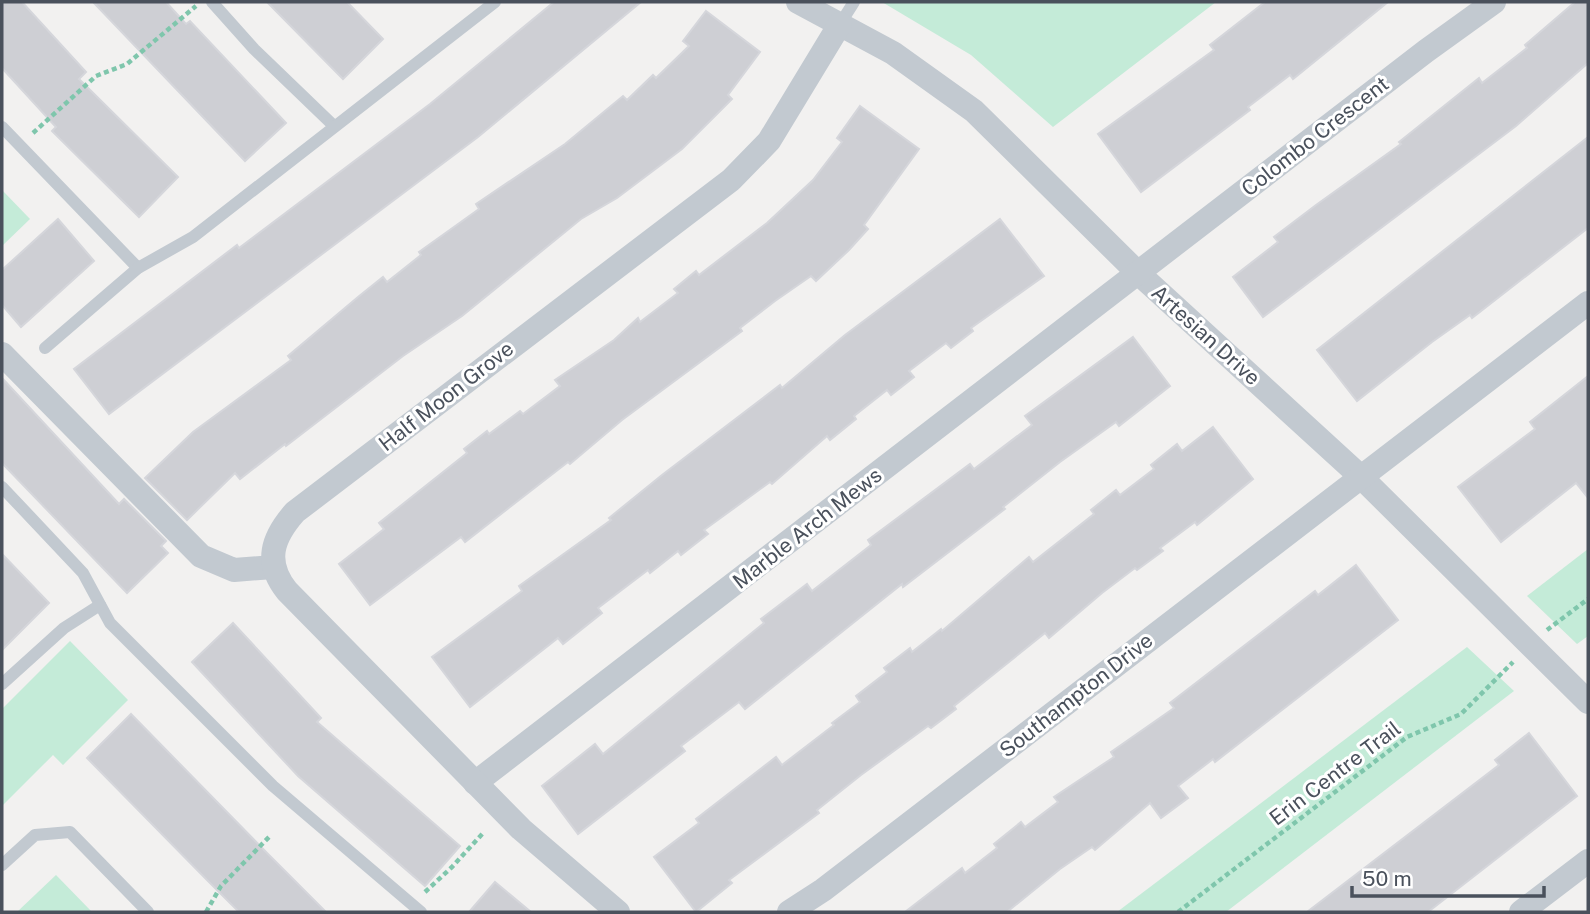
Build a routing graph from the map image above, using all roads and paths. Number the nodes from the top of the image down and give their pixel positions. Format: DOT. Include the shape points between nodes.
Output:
graph roads {
  1 [pos="212,2"];
  2 [pos="495,2"];
  3 [pos="799,2"];
  4 [pos="854,2"];
  5 [pos="1494,2"];
  6 [pos="197,4"];
  7 [pos="840,24"];
  8 [pos="334,126"];
  9 [pos="2,127"];
  10 [pos="19,145"];
  11 [pos="138,268"];
  12 [pos="1138,273"];
  13 [pos="1588,303"];
  14 [pos="45,348"];
  15 [pos="2,354"];
  16 [pos="1360,476"];
  17 [pos="2,486"];
  18 [pos="273,567"];
  19 [pos="1588,599"];
  20 [pos="100,605"];
  21 [pos="1542,633"];
  22 [pos="1511,664"];
  23 [pos="2,684"];
  24 [pos="1588,702"];
  25 [pos="475,783"];
  26 [pos="484,832"];
  27 [pos="270,836"];
  28 [pos="1588,861"];
  29 [pos="2,865"];
  30 [pos="418,910"];
  31 [pos="148,912"];
  32 [pos="206,912"];
  33 [pos="618,912"];
  34 [pos="789,912"];
  35 [pos="1178,912"];
  36 [pos="1521,912"];
  1 -- 8 [label="lane"];
  2 -- 8 [label="lane"];
  3 -- 7 [label="street, Artesian Drive"];
  4 -- 7 [label="lane"];
  5 -- 12 [label="street, Colombo Crescent"];
  6 -- 10 [label="path" via="127,64 96,76"];
  7 -- 12 [label="street, Artesian Drive" via="893,53 974,111"];
  7 -- 18 [label="street, Half Moon Grove" via="769,141 731,180 295,512 274,542"];
  8 -- 11 [label="lane" via="193,237"];
  9 -- 10 [label="lane"];
  10 -- 11 [label="lane"];
  11 -- 14 [label="lane"];
  12 -- 16 [label="street, Artesian Drive"];
  12 -- 25 [label="street, Marble Arch Mews"];
  13 -- 16 [label="street"];
  15 -- 18 [label="street" via="201,556 234,570"];
  16 -- 24 [label="street, Artesian Drive"];
  16 -- 34 [label="street, Southampton Drive"];
  17 -- 20 [label="lane" via="83,573"];
  18 -- 25 [label="street" via="287,591"];
  19 -- 21 [label="path"];
  20 -- 23 [label="lane" via="64,628"];
  20 -- 30 [label="lane" via="110,623 273,786"];
  22 -- 35 [label="path, Erin Centre Trail" via="1461,715 1407,737"];
  25 -- 33 [label="street" via="521,830"];
  26 -- 30 [label="path" via="423,893"];
  27 -- 32 [label="path" via="221,886"];
  28 -- 36 [label="street"];
  29 -- 31 [label="lane" via="35,835 70,832"];
}
